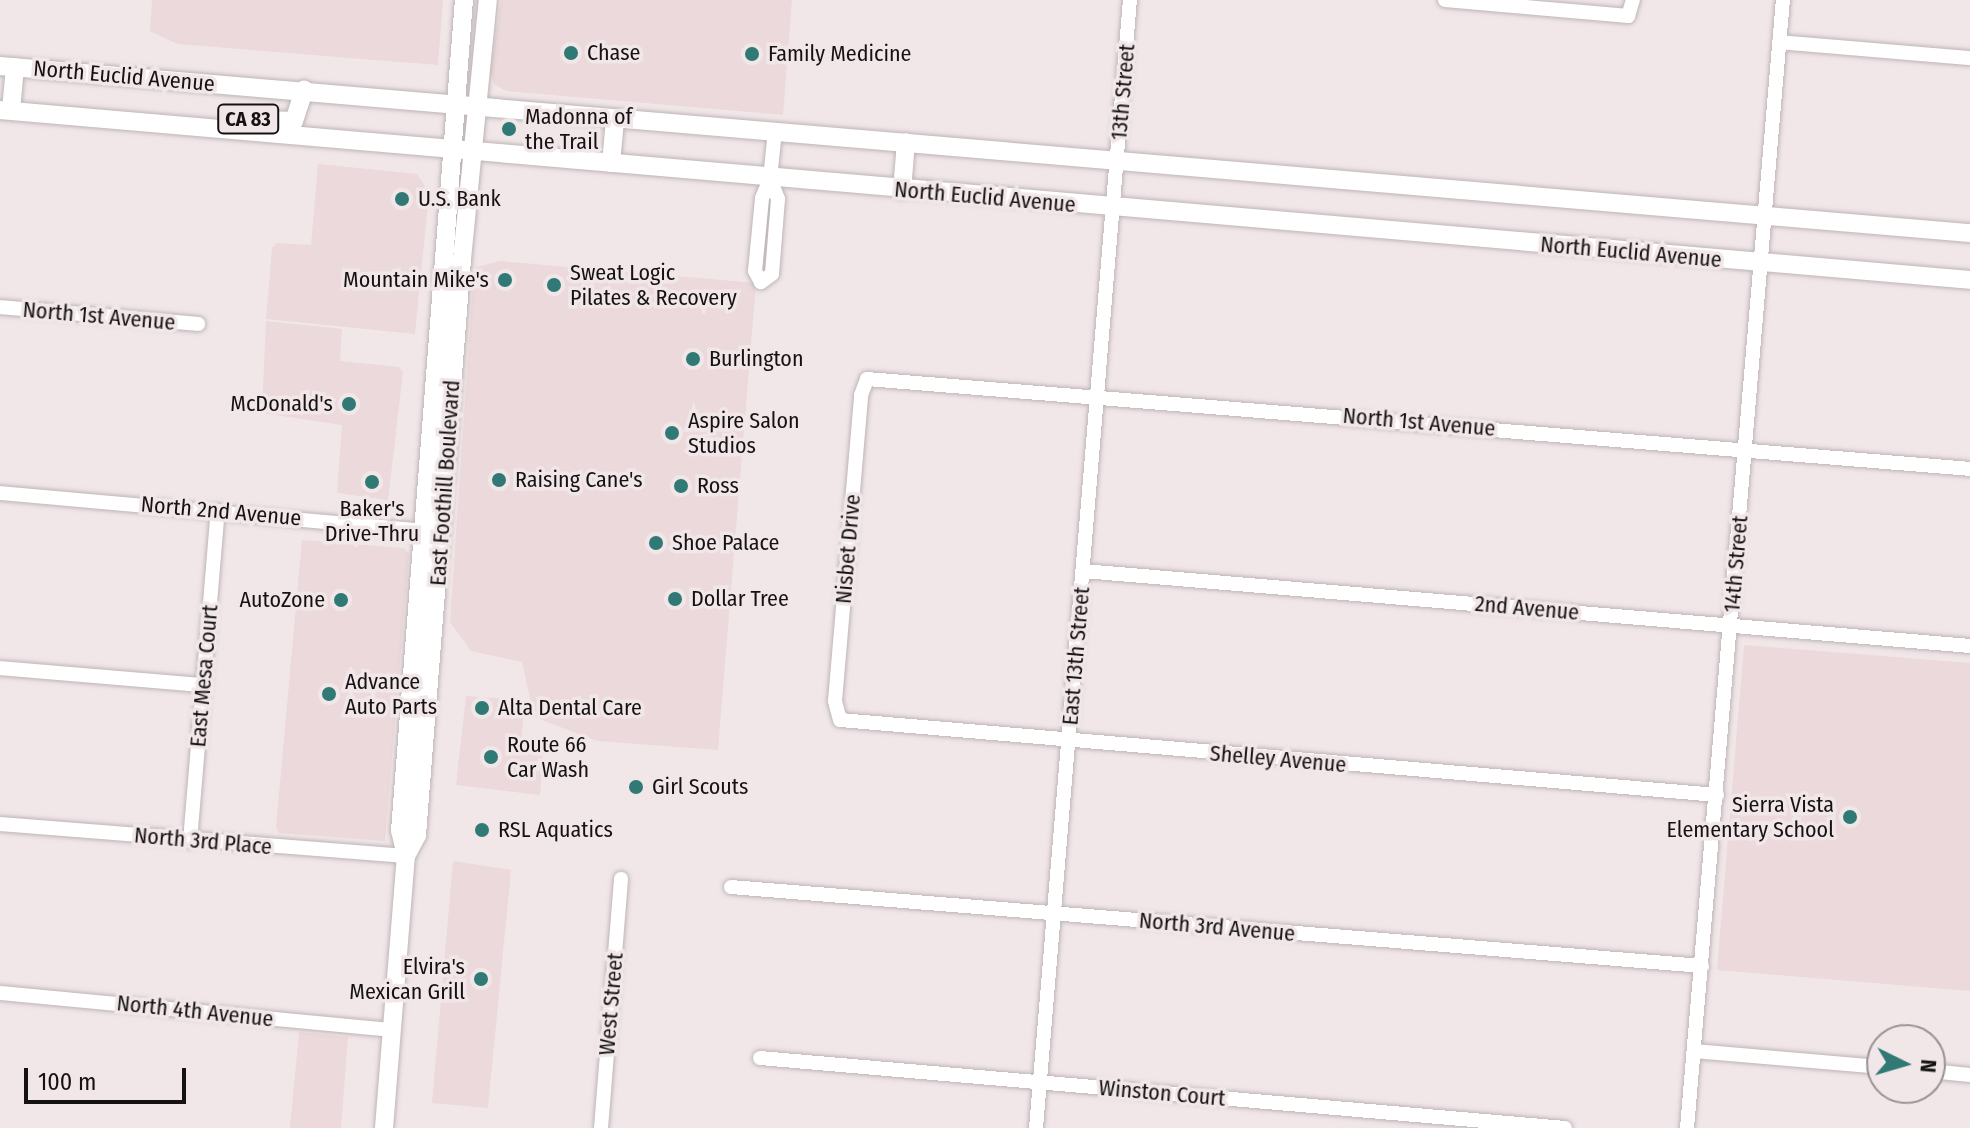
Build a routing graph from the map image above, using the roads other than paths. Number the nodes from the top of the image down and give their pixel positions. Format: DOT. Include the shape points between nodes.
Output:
graph roads {
  1 [pos="464,0"];
  2 [pos="488,0"];
  3 [pos="1130,0"];
  4 [pos="1445,0"];
  5 [pos="1633,0"];
  6 [pos="1783,0"];
  7 [pos="1779,42"];
  8 [pos="1970,58"];
  9 [pos="8,67"];
  10 [pos="304,90"];
  11 [pos="455,105"];
  12 [pos="478,107"];
  13 [pos="6,110"];
  14 [pos="615,120"];
  15 [pos="170,124"];
  16 [pos="775,131"];
  17 [pos="906,142"];
  18 [pos="450,148"];
  19 [pos="472,150"];
  20 [pos="1117,160"];
  21 [pos="611,163"];
  22 [pos="770,179"];
  23 [pos="1115,183"];
  24 [pos="902,190"];
  25 [pos="1113,208"];
  26 [pos="1765,217"];
  27 [pos="1970,233"];
  28 [pos="1761,262"];
  29 [pos="1970,280"];
  30 [pos="0,307"];
  31 [pos="198,324"];
  32 [pos="867,379"];
  33 [pos="1098,395"];
  34 [pos="1745,449"];
  35 [pos="1970,469"];
  36 [pos="0,493"];
  37 [pos="218,511"];
  38 [pos="422,530"];
  39 [pos="443,532"];
  40 [pos="1083,571"];
  41 [pos="1731,625"];
  42 [pos="1970,646"];
  43 [pos="0,668"];
  44 [pos="203,685"];
  45 [pos="840,720"];
  46 [pos="1068,742"];
  47 [pos="1717,795"];
  48 [pos="0,824"];
  49 [pos="190,841"];
  50 [pos="406,856"];
  51 [pos="621,879"];
  52 [pos="731,887"];
  53 [pos="1054,914"];
  54 [pos="1702,966"];
  55 [pos="0,993"];
  56 [pos="391,1030"];
  57 [pos="1694,1051"];
  58 [pos="760,1058"];
  59 [pos="1866,1066"];
  60 [pos="1946,1073"];
  61 [pos="1970,1075"];
  62 [pos="1040,1082"];
  63 [pos="384,1128"];
  64 [pos="601,1128"];
  65 [pos="1036,1128"];
  66 [pos="1565,1128"];
  67 [pos="1687,1128"];
  1 -- 11 [label="main road, East Foothill Boulevard"];
  2 -- 12 [label="main road, East Foothill Boulevard"];
  3 -- 20 [label="street, 13th Street"];
  4 -- 5 [label="street" via="1628,16"];
  6 -- 7 [label="street, 14th Street"];
  7 -- 8 [label="street"];
  7 -- 26 [label="street, 14th Street"];
  9 -- 10 [label="main road, North Euclid Avenue"];
  9 -- 13 [label="main road"];
  10 -- 11 [label="main road, North Euclid Avenue"];
  10 -- 15 [label="main road, CA 83" via="294,121 222,117"];
  11 -- 12 [label="main road, North Euclid Avenue"];
  11 -- 18 [label="main road, East Foothill Boulevard"];
  12 -- 14 [label="main road, North Euclid Avenue"];
  12 -- 19 [label="main road, East Foothill Boulevard"];
  13 -- 15 [label="main road, North Euclid Avenue"];
  14 -- 16 [label="main road, North Euclid Avenue"];
  14 -- 21 [label="main road"];
  15 -- 18 [label="main road, North Euclid Avenue"];
  16 -- 17 [label="main road, North Euclid Avenue"];
  16 -- 22 [label="street"];
  17 -- 20 [label="main road, North Euclid Avenue"];
  17 -- 24 [label="main road"];
  18 -- 19 [label="main road, North Euclid Avenue"];
  18 -- 38 [label="main road, East Foothill Boulevard"];
  19 -- 21 [label="main road, North Euclid Avenue"];
  19 -- 39 [label="main road, East Foothill Boulevard"];
  20 -- 23 [label="street, 13th Street"];
  20 -- 26 [label="main road, North Euclid Avenue"];
  21 -- 22 [label="main road, North Euclid Avenue"];
  22 -- 22 [label="street" via="762,198 755,271 761,282 772,274 778,199"];
  22 -- 24 [label="main road, North Euclid Avenue"];
  23 -- 25 [label="street, East 13th Street"];
  24 -- 25 [label="main road, North Euclid Avenue"];
  25 -- 28 [label="main road, North Euclid Avenue"];
  25 -- 33 [label="street, East 13th Street"];
  26 -- 27 [label="main road, North Euclid Avenue"];
  26 -- 28 [label="street, 14th Street"];
  28 -- 29 [label="main road, North Euclid Avenue"];
  28 -- 34 [label="street, 14th Street"];
  30 -- 31 [label="street, North 1st Avenue"];
  32 -- 33 [label="street, North 1st Avenue"];
  32 -- 45 [label="street, Nisbet Drive" via="861,395 835,701"];
  33 -- 34 [label="street, North 1st Avenue"];
  33 -- 40 [label="street, East 13th Street"];
  34 -- 35 [label="street, North 1st Avenue"];
  34 -- 41 [label="street, 14th Street"];
  36 -- 37 [label="street, North 2nd Avenue"];
  37 -- 38 [label="street, North 2nd Avenue"];
  37 -- 44 [label="street, East Mesa Court"];
  38 -- 39 [label="street, North 2nd Avenue"];
  38 -- 50 [label="main road, East Foothill Boulevard" via="400,831"];
  39 -- 50 [label="main road, East Foothill Boulevard" via="417,835"];
  40 -- 41 [label="street, 2nd Avenue"];
  40 -- 46 [label="street, East 13th Street"];
  41 -- 42 [label="street, 2nd Avenue"];
  41 -- 47 [label="street, 14th Street"];
  43 -- 44 [label="street"];
  44 -- 49 [label="street, East Mesa Court"];
  45 -- 46 [label="street, Shelley Avenue"];
  46 -- 47 [label="street, Shelley Avenue"];
  46 -- 53 [label="street, East 13th Street"];
  47 -- 54 [label="street, 14th Street"];
  48 -- 49 [label="street, North 3rd Place"];
  49 -- 50 [label="street, North 3rd Place"];
  50 -- 56 [label="main road, East Foothill Boulevard"];
  51 -- 64 [label="street, West Street"];
  52 -- 53 [label="street, North 3rd Avenue"];
  53 -- 54 [label="street, North 3rd Avenue"];
  53 -- 62 [label="street, East 13th Street"];
  54 -- 57 [label="street, 14th Street"];
  55 -- 56 [label="street, North 4th Avenue"];
  56 -- 63 [label="main road, East Foothill Boulevard"];
  57 -- 59 [label="street"];
  57 -- 67 [label="street, 14th Street"];
  58 -- 62 [label="street, Winston Court"];
  60 -- 61 [label="street"];
  62 -- 65 [label="street, East 13th Street"];
  62 -- 66 [label="street, Winston Court"];
}
